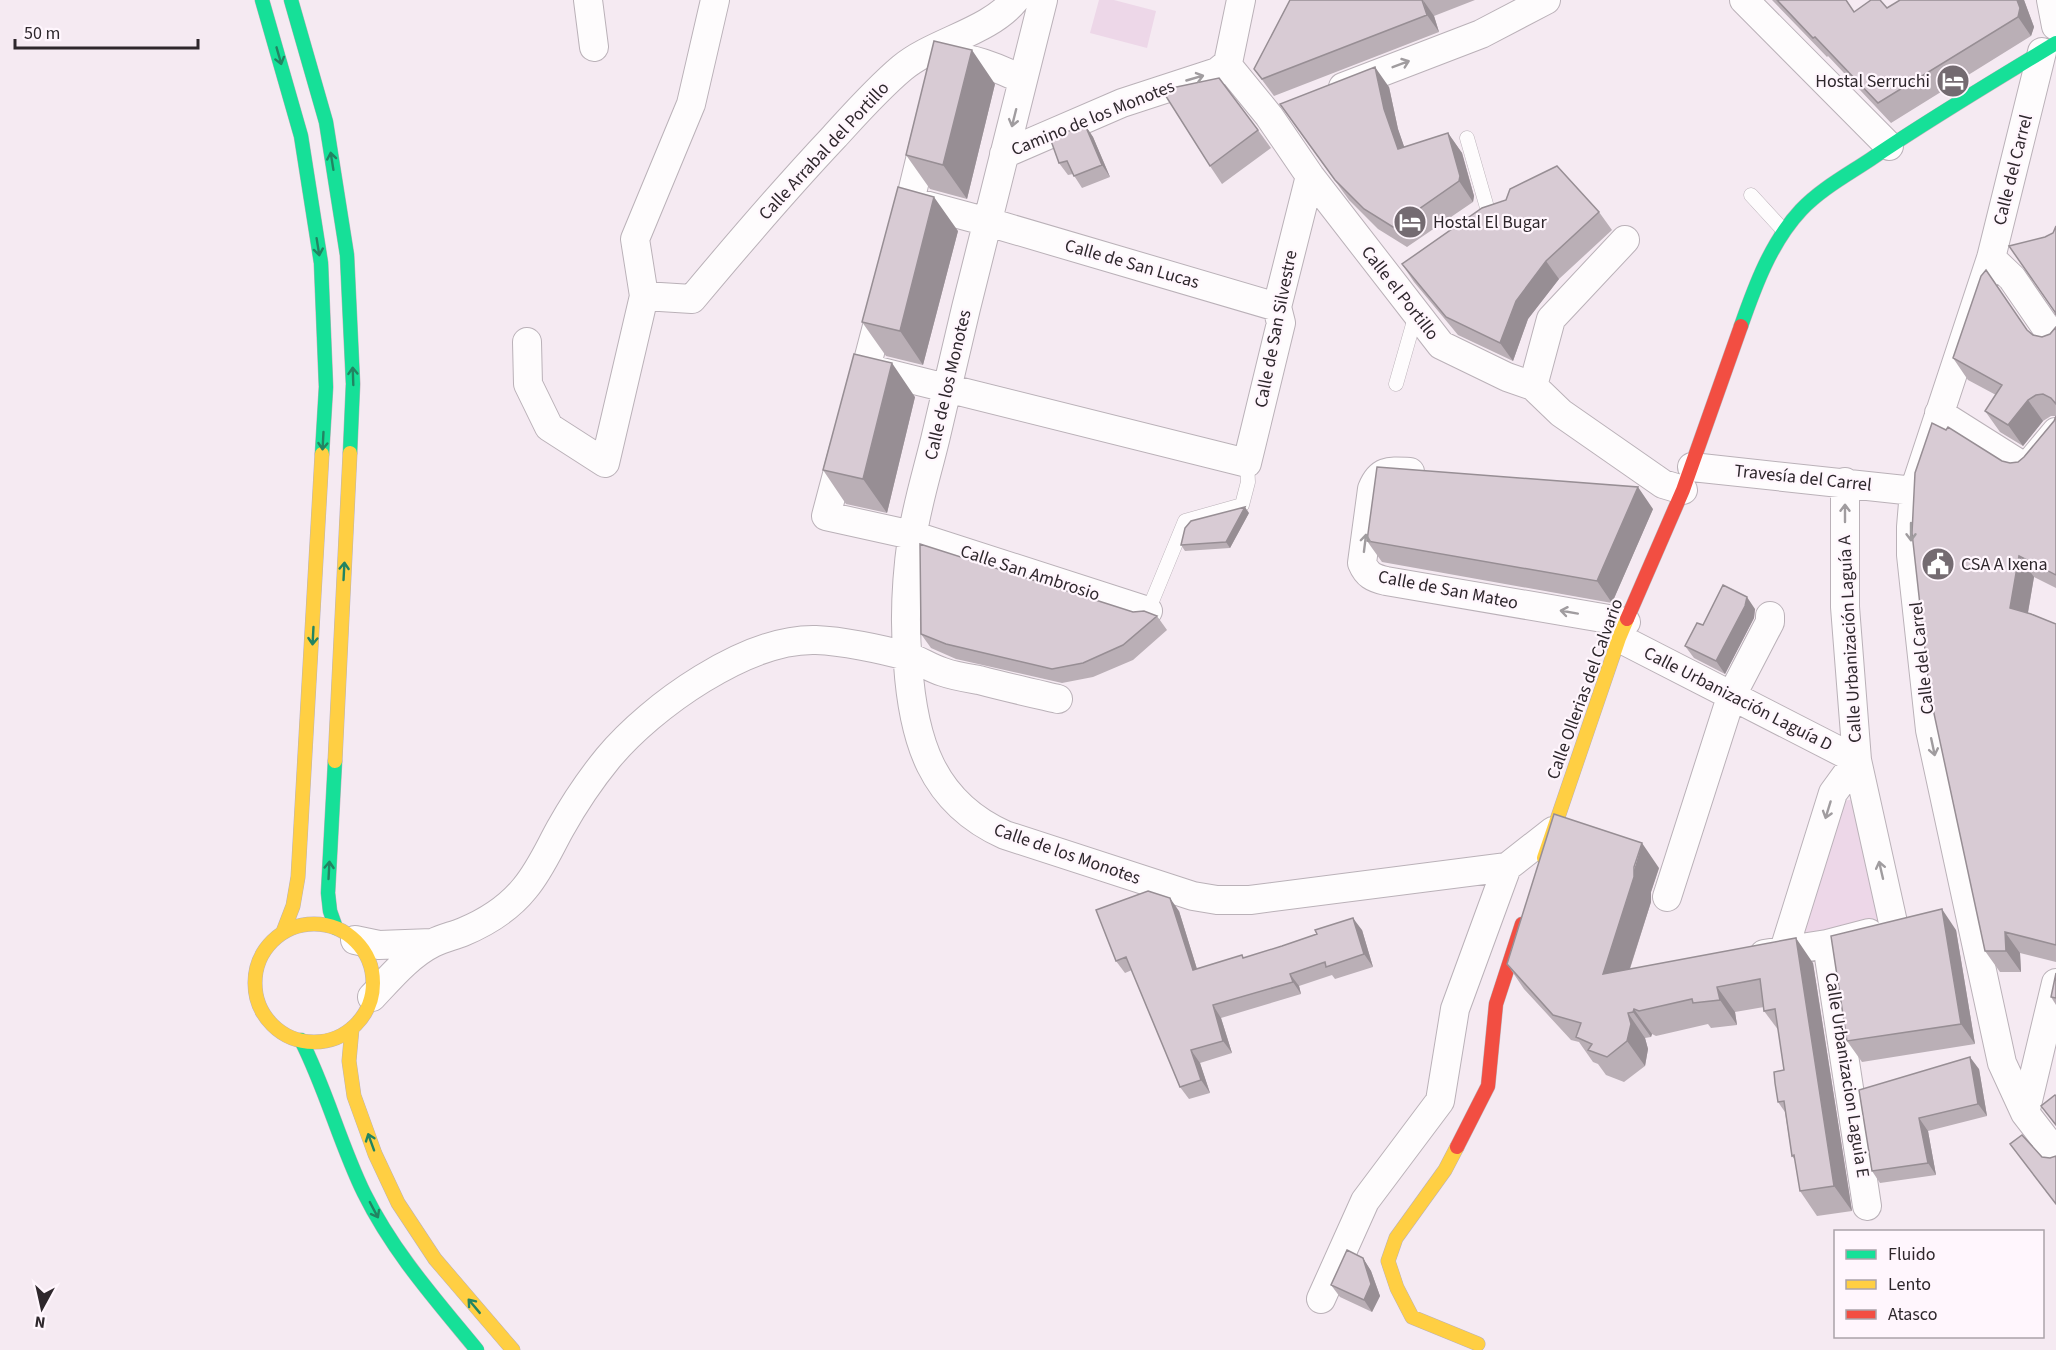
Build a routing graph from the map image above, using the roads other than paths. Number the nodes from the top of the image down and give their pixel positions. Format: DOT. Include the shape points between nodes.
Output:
graph roads {
  1 [pos="262,0"];
  2 [pos="291,0"];
  3 [pos="588,0"];
  4 [pos="714,0"];
  5 [pos="1015,0"];
  6 [pos="1043,0"];
  7 [pos="1241,0"];
  8 [pos="1546,0"];
  9 [pos="1744,0"];
  10 [pos="2051,0"];
  11 [pos="2056,26"];
  12 [pos="594,47"];
  13 [pos="2049,47"];
  14 [pos="1228,63"];
  15 [pos="1023,80"];
  16 [pos="939,81"];
  17 [pos="931,114"];
  18 [pos="1269,116"];
  19 [pos="1467,138"];
  20 [pos="1890,146"];
  21 [pos="1004,154"];
  22 [pos="1310,176"];
  23 [pos="1751,195"];
  24 [pos="910,201"];
  25 [pos="1488,214"];
  26 [pos="987,222"];
  27 [pos="1784,231"];
  28 [pos="1624,240"];
  29 [pos="2021,251"];
  30 [pos="1991,258"];
  31 [pos="644,296"];
  32 [pos="1277,307"];
  33 [pos="1416,314"];
  34 [pos="527,342"];
  35 [pos="2056,342"];
  36 [pos="866,368"];
  37 [pos="1396,384"];
  38 [pos="1533,386"];
  39 [pos="947,388"];
  40 [pos="1939,413"];
  41 [pos="2056,432"];
  42 [pos="1246,463"];
  43 [pos="1439,475"];
  44 [pos="1680,480"];
  45 [pos="1845,482"];
  46 [pos="1626,488"];
  47 [pos="1914,491"];
  48 [pos="912,535"];
  49 [pos="1148,611"];
  50 [pos="1770,616"];
  51 [pos="1622,630"];
  52 [pos="907,656"];
  53 [pos="1731,697"];
  54 [pos="1058,699"];
  55 [pos="1857,760"];
  56 [pos="1553,831"];
  57 [pos="1508,867"];
  58 [pos="1539,874"];
  59 [pos="1667,897"];
  60 [pos="1528,907"];
  61 [pos="283,932"];
  62 [pos="345,934"];
  63 [pos="432,943"];
  64 [pos="1827,944"];
  65 [pos="1784,950"];
  66 [pos="1738,959"];
  67 [pos="2056,983"];
  68 [pos="372,997"];
  69 [pos="352,1028"];
  70 [pos="2049,1036"];
  71 [pos="301,1040"];
  72 [pos="2025,1113"];
  73 [pos="2056,1153"];
  74 [pos="1867,1206"];
  75 [pos="1321,1299"];
  76 [pos="1478,1344"];
  77 [pos="477,1350"];
  78 [pos="513,1350"];
  1 -- 61 [label="main road, one-way" via="302,136 321,263 326,387 298,877"];
  62 -- 2 [label="main road, one-way" via="330,911 328,893 353,384 347,255 326,122"];
  3 -- 12 [label="street"];
  4 -- 31 [label="street" via="691,104 635,239"];
  5 -- 31 [label="street, Calle Arrabal del Portillo" via="981,26 904,67 883,86 783,191 692,299"];
  6 -- 15 [label="street, Camino de los Monotes"];
  7 -- 14 [label="street"];
  18 -- 8 [label="street, one-way" via="1480,34"];
  9 -- 20 [label="street"];
  10 -- 11 [label="street"];
  13 -- 20 [label="main road, Calle Ollerias del Calvario"];
  13 -- 30 [label="street, Calle del Carrel"];
  14 -- 18 [label="street, Calle el Portillo"];
  21 -- 14 [label="street, Camino de los Monotes, one-way" via="1122,103 1217,72"];
  15 -- 16 [label="street" via="1001,68 952,57 945,59"];
  15 -- 21 [label="street, Camino de los Monotes, one-way"];
  17 -- 24 [label="street"];
  18 -- 22 [label="street, Calle el Portillo"];
  19 -- 25 [label="lane"];
  20 -- 27 [label="main road, Calle Ollerias del Calvario" via="1820,193"];
  21 -- 26 [label="street, Calle de los Monotes"];
  22 -- 32 [label="street, Calle de San Silvestre"];
  22 -- 33 [label="street, Calle el Portillo" via="1400,273"];
  23 -- 27 [label="lane"];
  24 -- 26 [label="street, Calle de San Lucas"];
  24 -- 36 [label="street"];
  26 -- 32 [label="street, Calle de San Lucas"];
  26 -- 39 [label="street, Calle de los Monotes"];
  27 -- 44 [label="main road, Calle Ollerias del Calvario" via="1755,285"];
  28 -- 38 [label="street" via="1551,318"];
  29 -- 30 [label="street"];
  30 -- 35 [label="street" via="2012,278"];
  30 -- 40 [label="street, Calle del Carrel"];
  31 -- 34 [label="street" via="605,463 549,427 528,384"];
  32 -- 42 [label="street, Calle de San Silvestre" via="1281,323"];
  33 -- 37 [label="lane"];
  33 -- 38 [label="street, Calle el Portillo" via="1441,345"];
  36 -- 39 [label="street"];
  36 -- 48 [label="street, Calle San Ambrosio" via="826,516"];
  38 -- 44 [label="street, Calle el Portillo" via="1561,413"];
  39 -- 42 [label="street"];
  39 -- 48 [label="street, Calle de los Monotes"];
  40 -- 41 [label="street" via="2026,468"];
  40 -- 47 [label="street, Calle del Carrel"];
  42 -- 49 [label="lane, Calle de San Silvestre" via="1248,482 1242,505 1185,521"];
  51 -- 43 [label="street, Calle de San Mateo, one-way" via="1386,581 1366,572 1362,563 1376,479 1392,471"];
  44 -- 45 [label="street, Travesía del Carrel"];
  44 -- 46 [label="street"];
  44 -- 51 [label="main road, Calle Ollerias del Calvario"];
  45 -- 47 [label="street, Travesía del Carrel"];
  55 -- 45 [label="street, Calle Urbanización Laguía A, one-way" via="1845,607"];
  47 -- 72 [label="street, Calle del Carrel, one-way" via="1911,555 1930,730 1957,912 2002,1063"];
  48 -- 49 [label="street, Calle San Ambrosio"];
  48 -- 52 [label="street, Calle de los Monotes" via="906,591"];
  50 -- 53 [label="street"];
  51 -- 53 [label="street, Calle Urbanización Laguía D"];
  51 -- 56 [label="main road, Calle Ollerias del Calvario"];
  52 -- 54 [label="street" via="943,672"];
  52 -- 57 [label="street, Calle de los Monotes" via="910,701 918,737 932,768 966,812 1005,835 1193,896 1235,902"];
  52 -- 63 [label="street" via="841,643 799,640 747,656 704,678 636,728 609,756 586,787 543,862 513,901 489,919"];
  53 -- 55 [label="street, Calle Urbanización Laguía D"];
  53 -- 59 [label="street"];
  64 -- 55 [label="street, Calle Urbanización Laguía A, one-way" via="1904,925"];
  55 -- 65 [label="street, one-way" via="1833,793"];
  56 -- 57 [label="street"];
  56 -- 58 [label="main road, Calle Ollerias del Calvario"];
  57 -- 75 [label="street" via="1455,1009 1440,1101 1365,1201"];
  60 -- 76 [label="main road" via="1496,1004 1488,1086 1444,1170 1396,1238 1388,1261 1412,1317"];
  61 -- 62 [label="main road" via="300,925 318,924"];
  61 -- 71 [label="main road" via="258,963 258,1002 283,1033"];
  62 -- 63 [label="street" via="379,945"];
  62 -- 68 [label="main road" via="365,952 371,966"];
  63 -- 68 [label="street" via="406,962"];
  64 -- 65 [label="street"];
  64 -- 74 [label="street, Calle Urbanizacion Laguia E"];
  65 -- 66 [label="street"];
  67 -- 70 [label="street"];
  68 -- 69 [label="main road" via="365,1014"];
  69 -- 71 [label="main road" via="319,1042"];
  78 -- 69 [label="main road, one-way" via="435,1259 399,1203 375,1154 354,1096 349,1061"];
  70 -- 72 [label="street"];
  71 -- 77 [label="main road, one-way" via="361,1186 386,1232 416,1277"];
  72 -- 73 [label="street, Calle del Carrel"];
}
